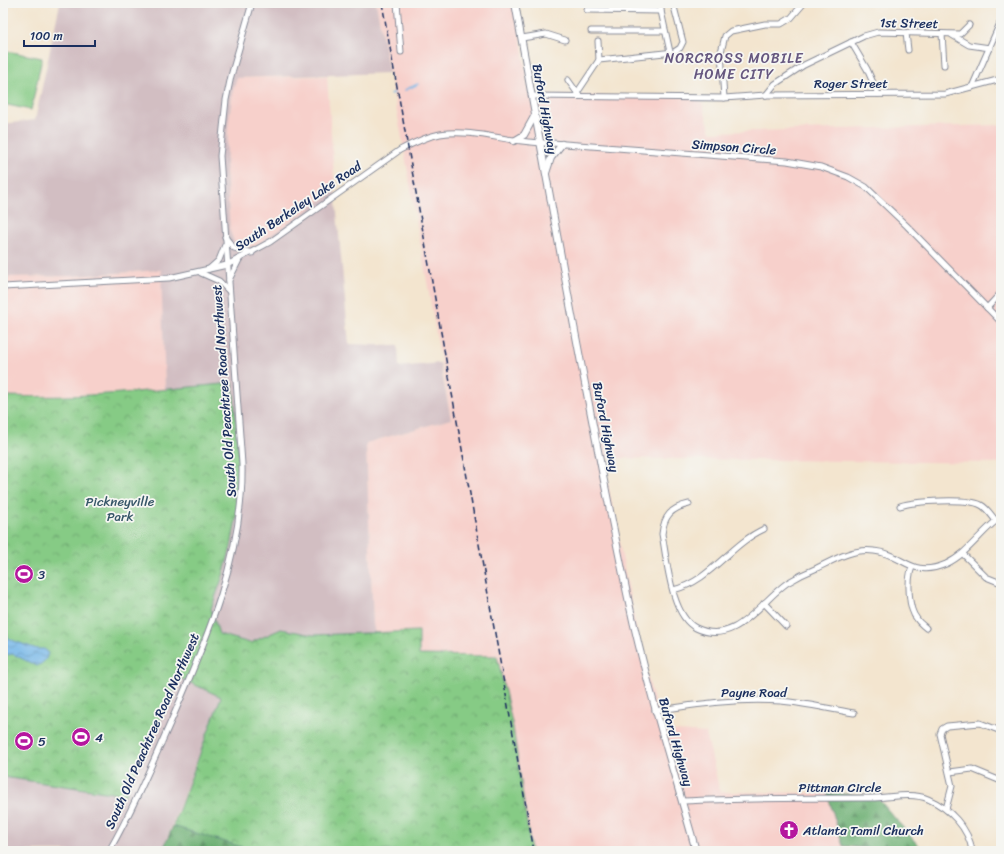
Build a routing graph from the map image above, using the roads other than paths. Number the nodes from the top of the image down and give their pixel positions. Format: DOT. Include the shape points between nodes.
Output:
graph roads {
  1 [pos="252,3"];
  2 [pos="397,3"];
  3 [pos="515,3"];
  4 [pos="661,3"];
  5 [pos="673,3"];
  6 [pos="804,3"];
  7 [pos="587,10"];
  8 [pos="661,11"];
  9 [pos="1001,21"];
  10 [pos="969,25"];
  11 [pos="665,31"];
  12 [pos="591,32"];
  13 [pos="906,33"];
  14 [pos="942,34"];
  15 [pos="951,35"];
  16 [pos="522,38"];
  17 [pos="565,40"];
  18 [pos="598,41"];
  19 [pos="851,42"];
  20 [pos="990,48"];
  21 [pos="908,50"];
  22 [pos="401,52"];
  23 [pos="670,52"];
  24 [pos="599,60"];
  25 [pos="944,65"];
  26 [pos="1001,79"];
  27 [pos="568,80"];
  28 [pos="972,87"];
  29 [pos="878,94"];
  30 [pos="578,95"];
  31 [pos="766,95"];
  32 [pos="532,96"];
  33 [pos="724,98"];
  34 [pos="535,115"];
  35 [pos="514,141"];
  36 [pos="539,144"];
  37 [pos="562,144"];
  38 [pos="408,146"];
  39 [pos="545,175"];
  40 [pos="225,237"];
  41 [pos="226,244"];
  42 [pos="252,253"];
  43 [pos="239,259"];
  44 [pos="227,265"];
  45 [pos="203,272"];
  46 [pos="228,282"];
  47 [pos="3,287"];
  48 [pos="229,291"];
  49 [pos="1001,293"];
  50 [pos="987,308"];
  51 [pos="1001,322"];
  52 [pos="690,504"];
  53 [pos="900,506"];
  54 [pos="1001,517"];
  55 [pos="996,521"];
  56 [pos="764,529"];
  57 [pos="963,554"];
  58 [pos="912,568"];
  59 [pos="1001,583"];
  60 [pos="673,590"];
  61 [pos="764,603"];
  62 [pos="786,626"];
  63 [pos="926,628"];
  64 [pos="655,711"];
  65 [pos="854,713"];
  66 [pos="1001,730"];
  67 [pos="950,772"];
  68 [pos="1001,781"];
  69 [pos="682,801"];
  70 [pos="946,809"];
  71 [pos="696,850"];
  72 [pos="109,851"];
  73 [pos="972,851"];
  1 -- 40 [label="street, South Old Peachtree Road Northwest" via="231,76 223,123 220,156"];
  2 -- 22 [label="street"];
  3 -- 16 [label="main road, Buford Highway"];
  4 -- 8 [label="street"];
  5 -- 23 [label="street" via="683,42 680,48"];
  6 -- 33 [label="street" via="791,18 780,24 765,24 731,31 725,36 721,52"];
  7 -- 8 [label="street"];
  8 -- 11 [label="street"];
  9 -- 20 [label="street"];
  10 -- 15 [label="street, 1st Street" via="960,34"];
  11 -- 12 [label="street"];
  11 -- 23 [label="street"];
  13 -- 14 [label="street, 1st Street"];
  13 -- 19 [label="street, 1st Street" via="878,32"];
  13 -- 21 [label="street"];
  14 -- 15 [label="street, 1st Street"];
  14 -- 25 [label="street"];
  15 -- 20 [label="street" via="969,45"];
  16 -- 17 [label="street" via="546,34"];
  16 -- 32 [label="main road, Buford Highway"];
  18 -- 24 [label="street"];
  19 -- 29 [label="street"];
  19 -- 31 [label="street, 1st Street" via="804,65 775,84"];
  20 -- 28 [label="street"];
  23 -- 24 [label="street"];
  24 -- 30 [label="street"];
  26 -- 28 [label="street, Roger Street"];
  27 -- 30 [label="street"];
  28 -- 29 [label="street, Roger Street" via="944,94"];
  29 -- 31 [label="street, Roger Street"];
  30 -- 32 [label="street, Roger Street"];
  30 -- 33 [label="street, Roger Street"];
  31 -- 33 [label="street, Roger Street"];
  32 -- 34 [label="main road, Buford Highway"];
  34 -- 35 [label="main road" via="524,135"];
  34 -- 36 [label="main road, Buford Highway"];
  35 -- 36 [label="street, Simpson Circle"];
  35 -- 38 [label="street, Simpson Circle" via="470,134 442,134 418,140"];
  36 -- 37 [label="street, Simpson Circle"];
  36 -- 39 [label="main road, Buford Highway"];
  37 -- 39 [label="main road" via="551,158"];
  37 -- 50 [label="street, Simpson Circle" via="773,160 832,170 848,177 880,199"];
  38 -- 42 [label="street, South Berkeley Lake Road"];
  39 -- 64 [label="main road, Buford Highway" via="629,604"];
  40 -- 41 [label="street, South Old Peachtree Road Northwest"];
  40 -- 42 [label="street" via="234,248"];
  41 -- 44 [label="street, South Old Peachtree Road Northwest"];
  41 -- 45 [label="street" via="219,260"];
  42 -- 43 [label="street, South Berkeley Lake Road"];
  43 -- 44 [label="street, South Berkeley Lake Road"];
  43 -- 46 [label="street"];
  44 -- 45 [label="street, South Berkeley Lake Road"];
  44 -- 46 [label="street, South Old Peachtree Road Northwest"];
  45 -- 47 [label="street, South Berkeley Lake Road" via="169,278"];
  45 -- 48 [label="street" via="220,281"];
  46 -- 48 [label="street, South Old Peachtree Road Northwest"];
  48 -- 72 [label="street, South Old Peachtree Road Northwest" via="242,464 242,498 237,529 224,584 196,662 163,740"];
  49 -- 50 [label="street"];
  50 -- 51 [label="street, Simpson Circle"];
  52 -- 60 [label="street" via="672,510 663,525 662,534"];
  53 -- 55 [label="street" via="917,502 968,502 982,505"];
  54 -- 55 [label="street"];
  55 -- 57 [label="street"];
  56 -- 60 [label="street" via="746,538 698,580"];
  57 -- 58 [label="street" via="937,567"];
  57 -- 59 [label="street" via="986,578"];
  58 -- 61 [label="street" via="883,552 858,551 800,575"];
  58 -- 63 [label="street" via="909,581 913,612 916,619"];
  60 -- 61 [label="street" via="677,607 684,619 695,628 708,632 716,633 734,628"];
  61 -- 62 [label="street"];
  64 -- 65 [label="street, Payne Road" via="703,703 745,700 781,701"];
  64 -- 69 [label="main road, Buford Highway"];
  66 -- 67 [label="street" via="980,723 947,726 942,729 941,738"];
  67 -- 68 [label="street" via="972,769"];
  67 -- 70 [label="street" via="952,786"];
  69 -- 70 [label="street, Pittman Circle" via="886,798 911,795 928,799"];
  69 -- 71 [label="main road, Buford Highway"];
  70 -- 73 [label="street, Pittman Circle" via="966,833"];
}
